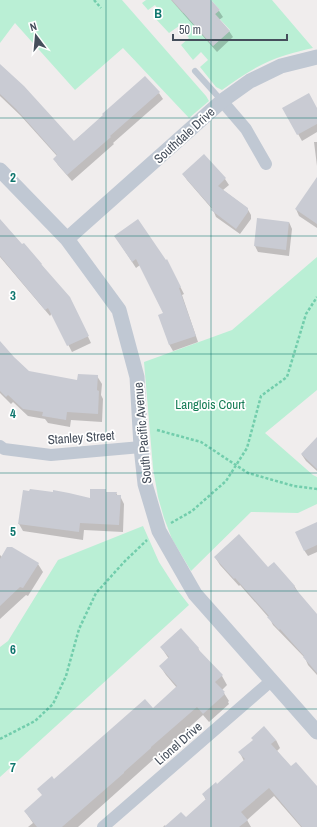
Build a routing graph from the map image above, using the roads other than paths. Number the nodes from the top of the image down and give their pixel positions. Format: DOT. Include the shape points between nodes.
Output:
graph roads {
  1 [pos="317,57"];
  2 [pos="195,71"];
  3 [pos="222,101"];
  4 [pos="266,164"];
  5 [pos="0,170"];
  6 [pos="67,239"];
  7 [pos="141,447"];
  8 [pos="1,451"];
  9 [pos="271,681"];
  10 [pos="317,732"];
  11 [pos="103,827"];
  1 -- 3 [label="street, Southdale Drive" via="281,66 250,81"];
  2 -- 3 [label="lane"];
  3 -- 4 [label="street" via="246,129"];
  3 -- 6 [label="street, Southdale Drive"];
  5 -- 6 [label="street, South Pacific Avenue"];
  6 -- 7 [label="street, South Pacific Avenue" via="119,310 136,377"];
  7 -- 8 [label="street, Stanley Street" via="51,455"];
  7 -- 9 [label="street, South Pacific Avenue" via="145,484 159,531 195,594"];
  9 -- 10 [label="street, South Pacific Avenue"];
  9 -- 11 [label="street, Lionel Drive"];
}
